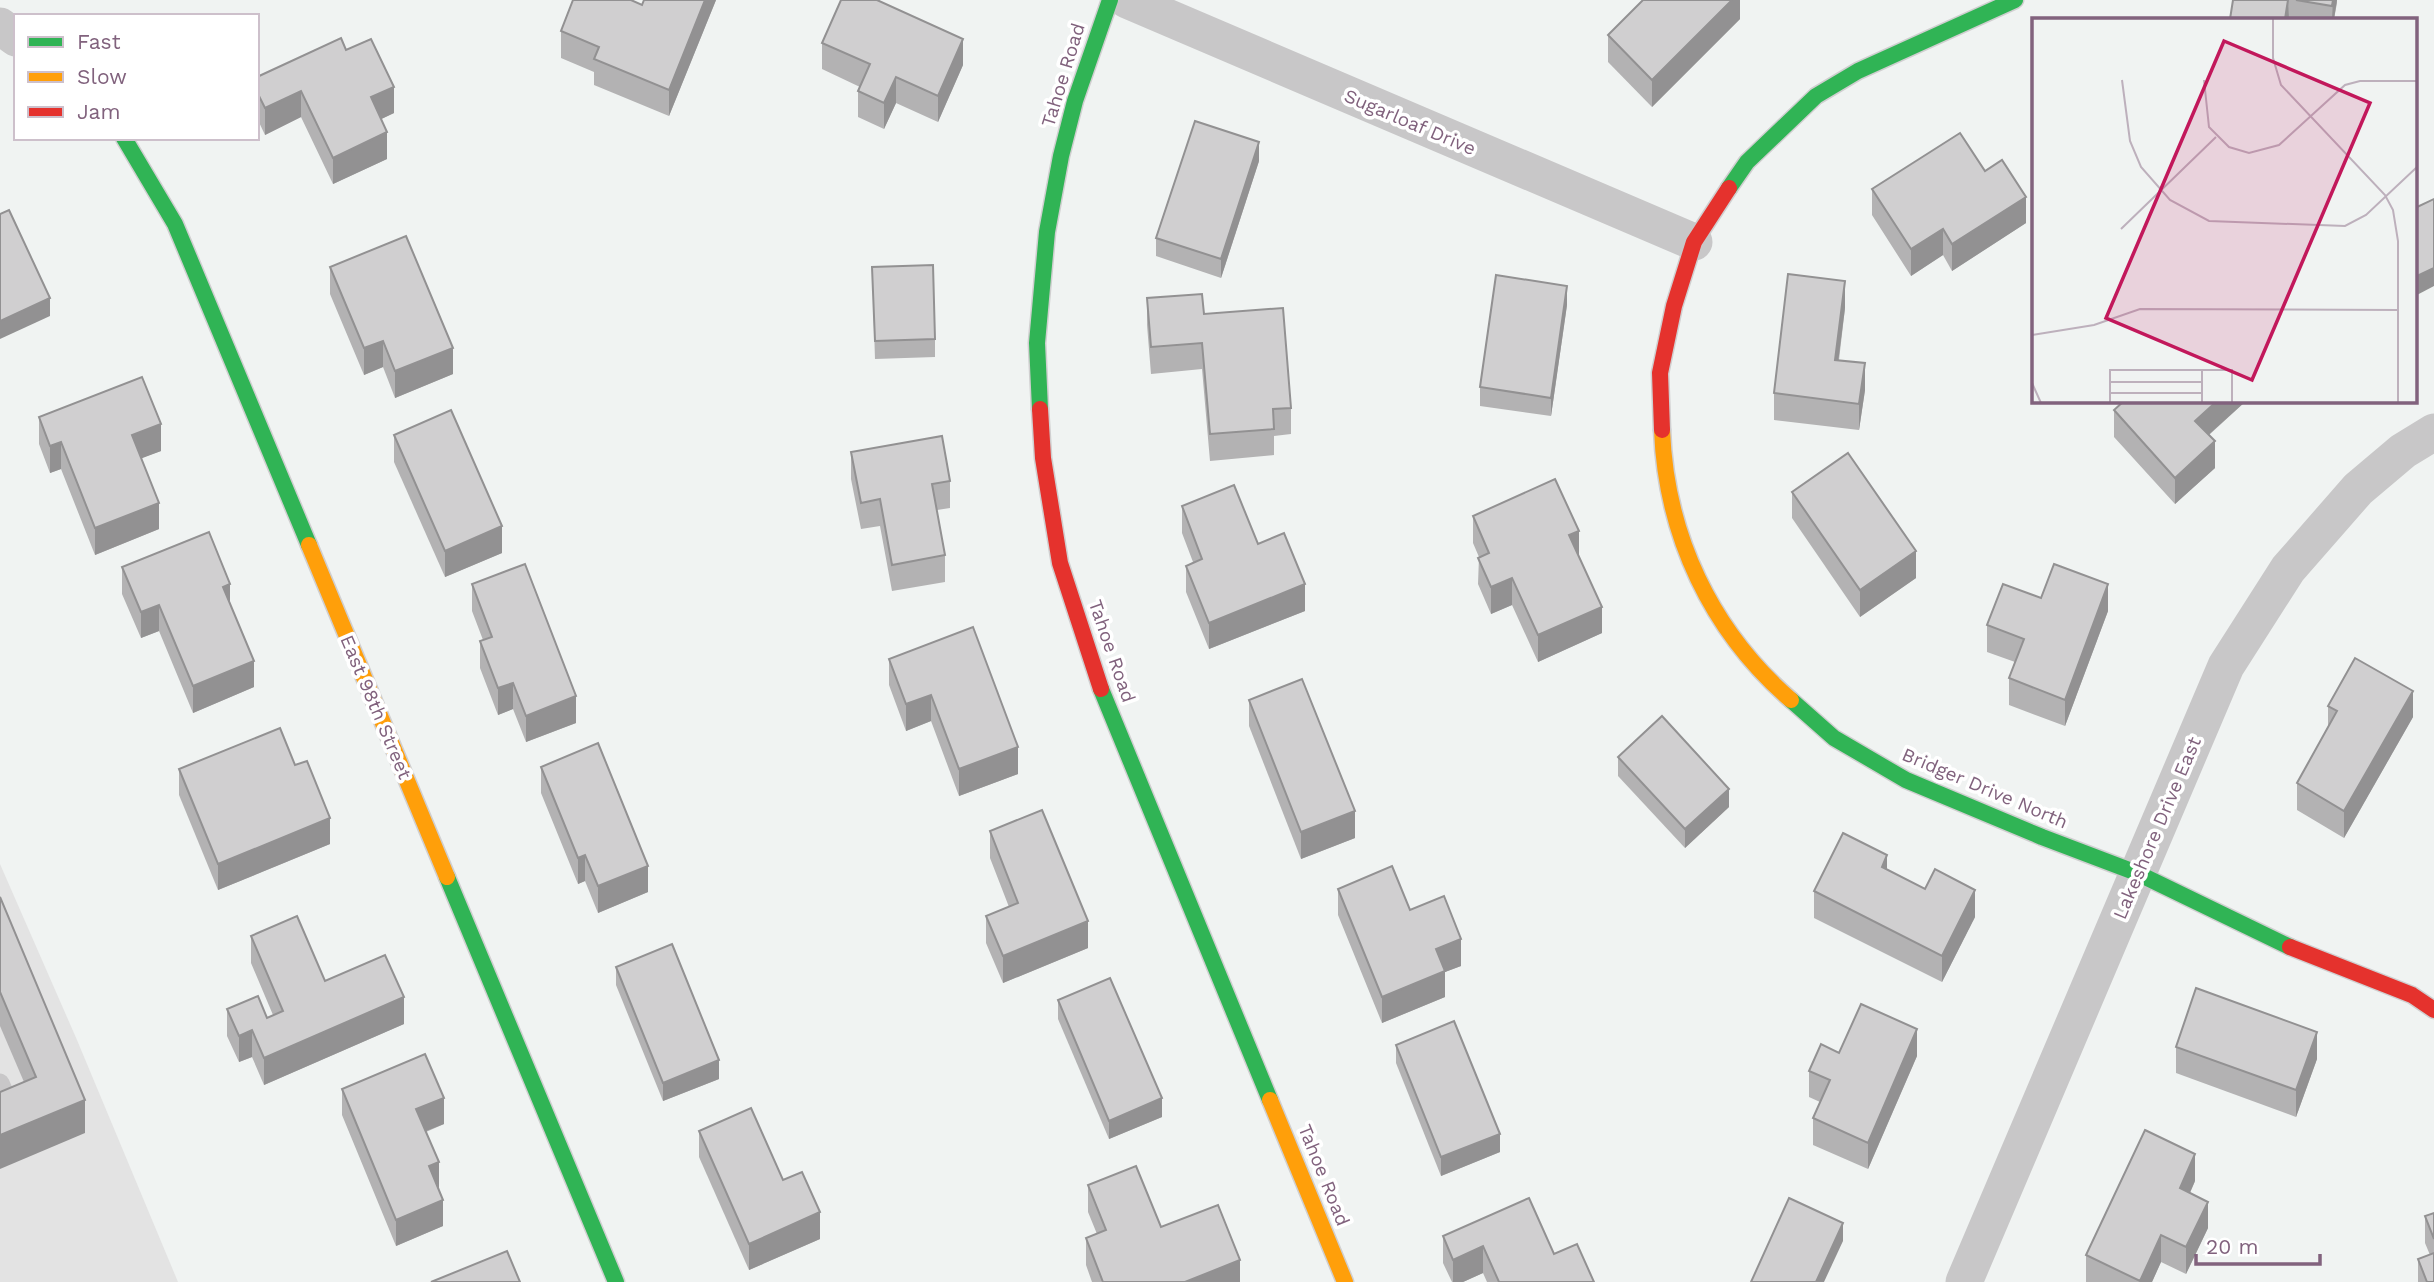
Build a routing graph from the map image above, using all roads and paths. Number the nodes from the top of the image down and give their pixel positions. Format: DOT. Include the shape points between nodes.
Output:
graph roads {
  1 [pos="1110,0"];
  2 [pos="1127,0"];
  3 [pos="2015,0"];
  4 [pos="125,140"];
  5 [pos="1694,242"];
  6 [pos="2434,432"];
  7 [pos="2137,873"];
  8 [pos="2434,1010"];
  9 [pos="0,1083"];
  10 [pos="0,1105"];
  11 [pos="616,1282"];
  12 [pos="1345,1282"];
  13 [pos="1964,1282"];
  1 -- 12 [label="street, Tahoe Road" via="1075,101 1046,246 1038,355 1042,458 1059,563 1100,687"];
  2 -- 5 [label="street, Sugarloaf Drive"];
  3 -- 5 [label="street, Bridger Drive North" via="1858,71 1816,96 1747,162"];
  4 -- 11 [label="street, East 98th Street" via="175,224"];
  5 -- 7 [label="street, Bridger Drive North" via="1660,373 1663,452 1680,539 1719,620 1764,677 1834,738 1906,780"];
  6 -- 7 [label="street, Lakeshore Drive East" via="2358,489 2288,569 2226,666"];
  7 -- 8 [label="street, Bridger Drive North" via="2282,944 2412,995"];
  7 -- 13 [label="street, Lakeshore Drive East"];
  9 -- 10 [label="lane" via="8,1101"];
}
